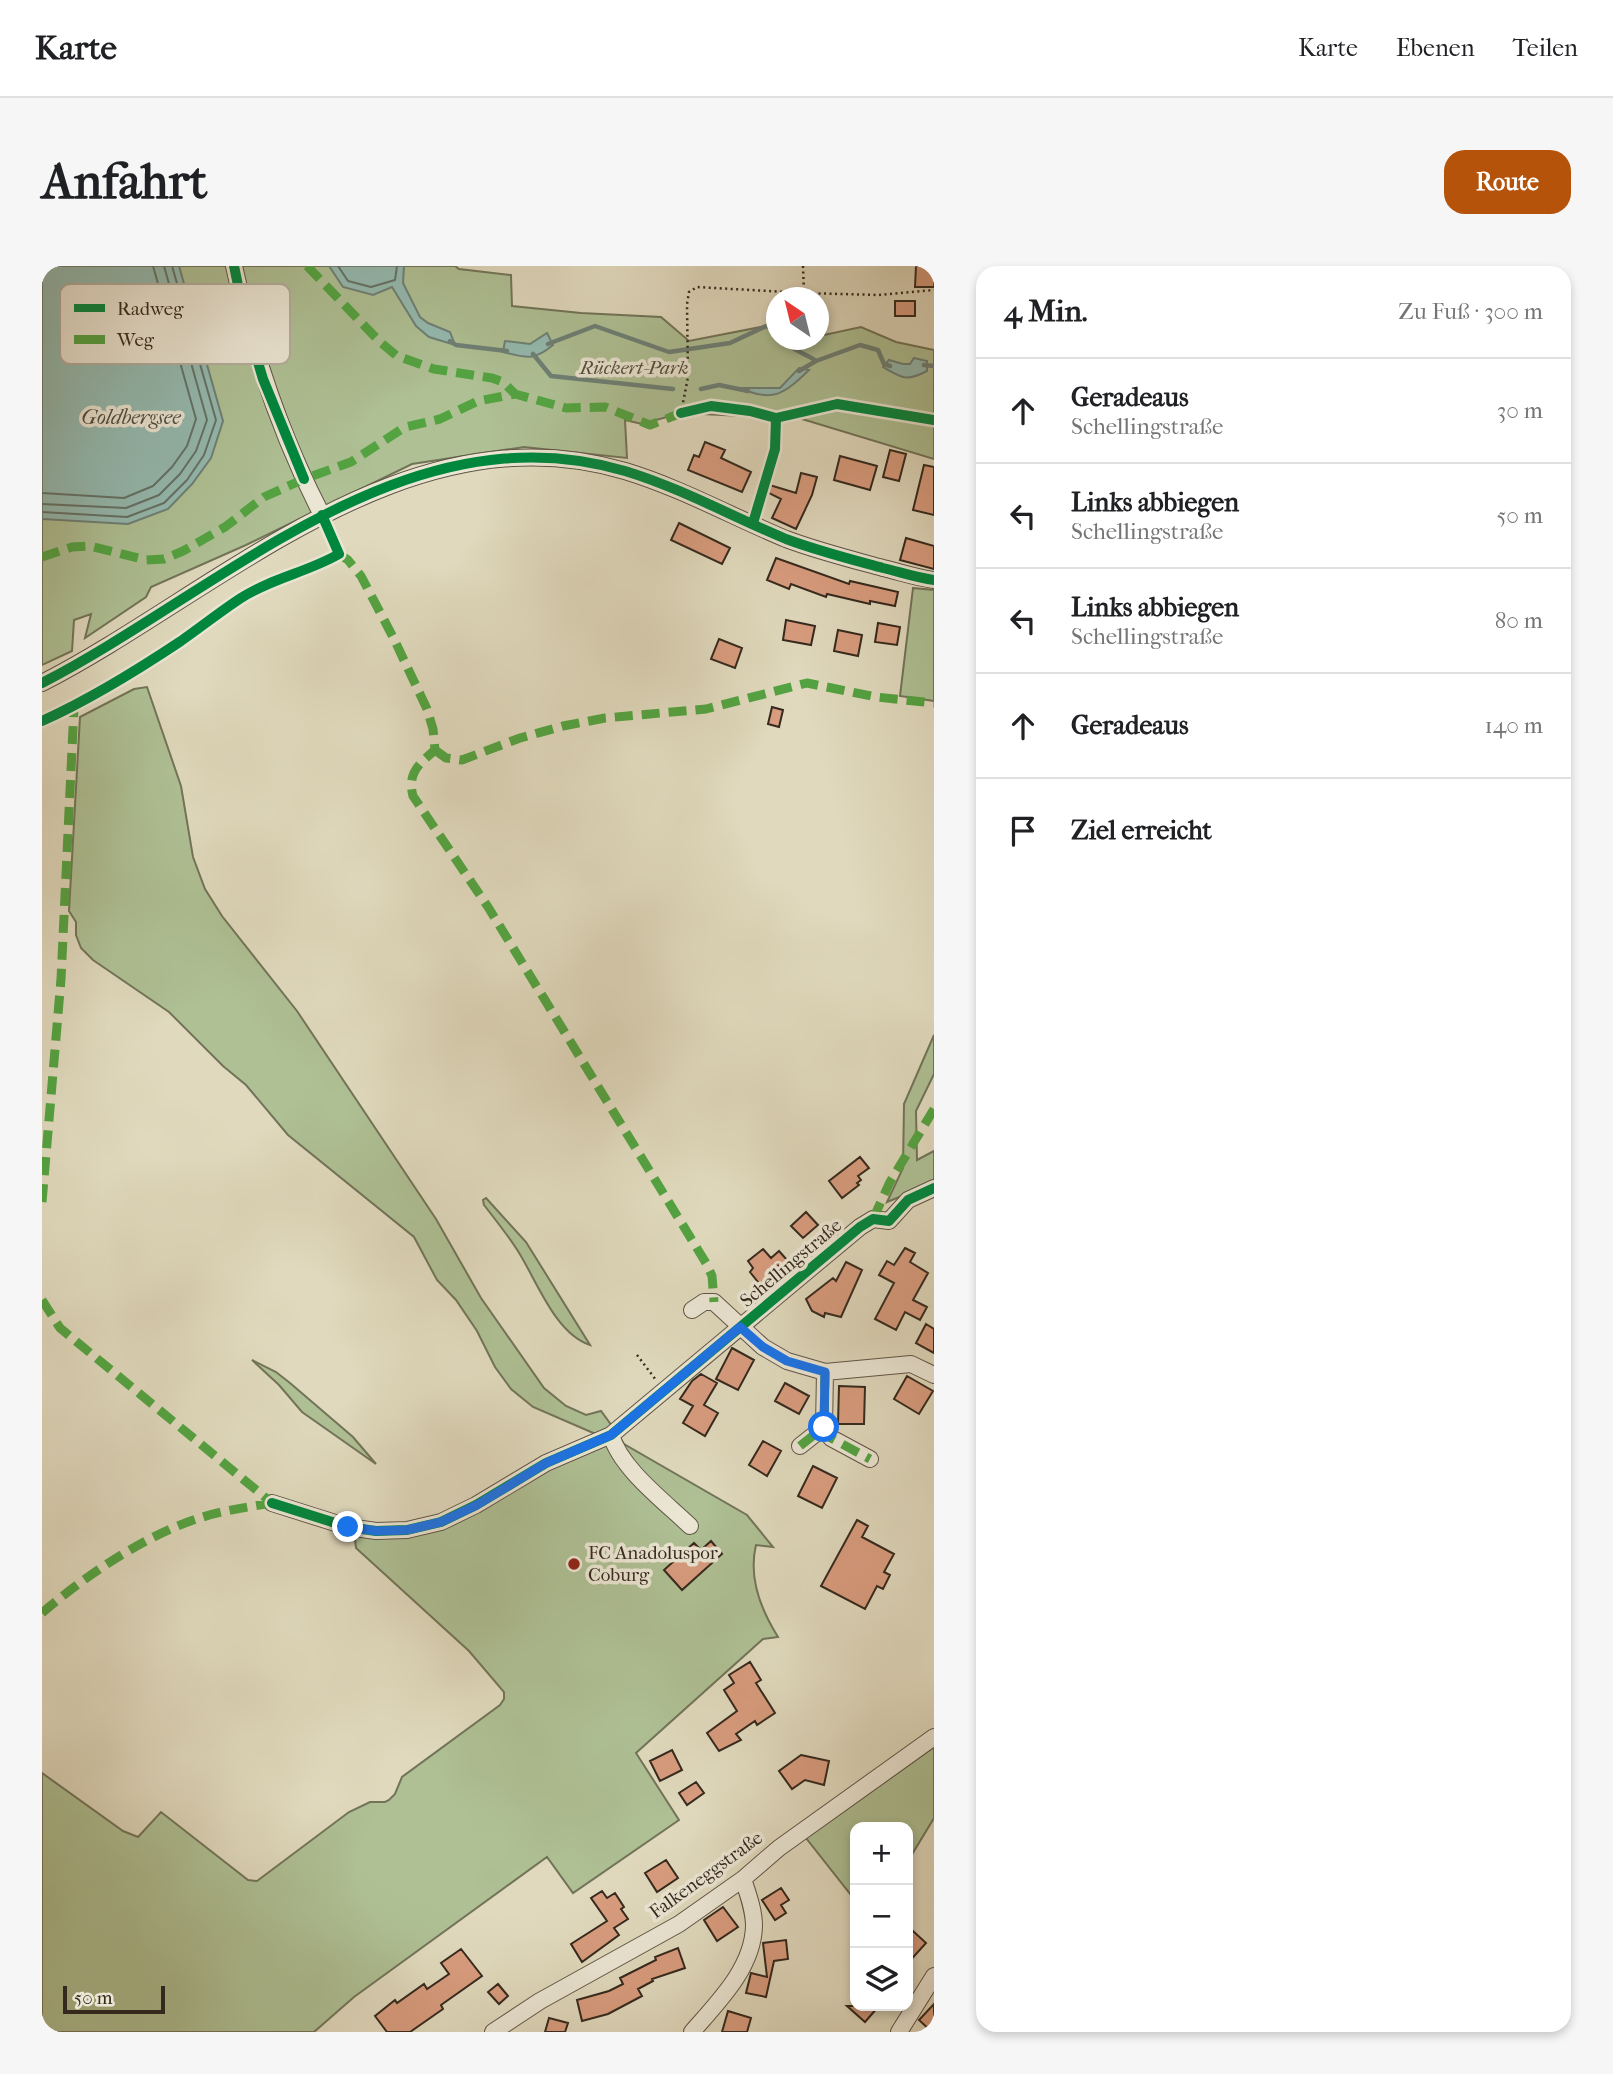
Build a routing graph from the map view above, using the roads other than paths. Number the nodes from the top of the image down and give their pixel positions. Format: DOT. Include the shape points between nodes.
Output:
graph roads {
  1 [pos="234,266"];
  2 [pos="238,284"];
  3 [pos="259,364"];
  4 [pos="322,515"];
  5 [pos="934,580"];
  6 [pos="42,683"];
  7 [pos="934,1188"];
  8 [pos="692,1310"];
  9 [pos="740,1327"];
  10 [pos="825,1372"];
  11 [pos="934,1375"];
  12 [pos="824,1427"];
  13 [pos="611,1435"];
  14 [pos="800,1446"];
  15 [pos="870,1459"];
  16 [pos="272,1503"];
  17 [pos="690,1526"];
  18 [pos="934,1737"];
  19 [pos="743,1879"];
  20 [pos="934,1976"];
  21 [pos="493,2032"];
  22 [pos="692,2032"];
  23 [pos="899,2032"];
  1 -- 2 [label="street"];
  3 -- 4 [label="street"];
  4 -- 5 [label="street" via="398,483 474,464 555,459 648,478 833,555"];
  4 -- 6 [label="street"];
  7 -- 9 [label="street, Schellingstraße" via="908,1200 889,1221 873,1219 860,1227"];
  8 -- 9 [label="street" via="714,1301"];
  9 -- 10 [label="street, Schellingstraße" via="787,1361"];
  9 -- 13 [label="street, Schellingstraße"];
  10 -- 11 [label="street, Schellingstraße" via="911,1364"];
  10 -- 12 [label="street"];
  12 -- 14 [label="street"];
  12 -- 15 [label="street" via="831,1438"];
  13 -- 16 [label="street, Schellingstraße" via="546,1463 441,1522 407,1530 348,1527"];
  13 -- 17 [label="street" via="614,1448 628,1466"];
  18 -- 19 [label="street, Falkeneggstraße"];
  19 -- 21 [label="street, Falkeneggstraße" via="679,1924"];
  19 -- 22 [label="street" via="752,1905 750,1946 727,1992"];
  20 -- 23 [label="street"];
}
